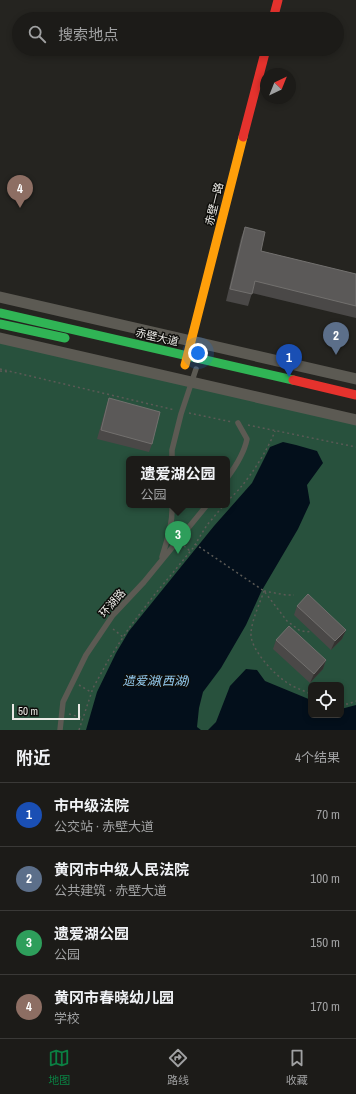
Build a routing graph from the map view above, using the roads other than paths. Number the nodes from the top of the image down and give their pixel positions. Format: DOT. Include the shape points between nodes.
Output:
graph roads {
  1 [pos="278,0"];
  2 [pos="275,12"];
  3 [pos="264,56"];
  4 [pos="0,297"];
  5 [pos="0,313"];
  6 [pos="0,324"];
  7 [pos="0,338"];
  8 [pos="191,340"];
  9 [pos="76,341"];
  10 [pos="187,356"];
  11 [pos="174,363"];
  12 [pos="185,366"];
  13 [pos="200,369"];
  14 [pos="356,379"];
  15 [pos="192,382"];
  16 [pos="356,395"];
  17 [pos="356,420"];
  18 [pos="238,423"];
  19 [pos="172,456"];
  20 [pos="230,474"];
  21 [pos="172,508"];
  22 [pos="205,508"];
  23 [pos="160,561"];
  24 [pos="60,730"];
  1 -- 2 [label="main road"];
  3 -- 8 [label="main road, 赤壁一路"];
  4 -- 8 [label="street"];
  5 -- 10 [label="main road, 赤壁大道"];
  6 -- 9 [label="main road"];
  7 -- 15 [label="street"];
  8 -- 10 [label="main road, 赤壁一路"];
  8 -- 14 [label="street"];
  10 -- 12 [label="main road, 赤壁一路"];
  10 -- 16 [label="main road, 赤壁大道"];
  11 -- 12 [label="main road, 赤壁大道"];
  12 -- 13 [label="main road, 赤壁大道"];
  13 -- 15 [label="lane"];
  15 -- 17 [label="street"];
  15 -- 19 [label="lane" via="182,411"];
  18 -- 20 [label="lane" via="248,439"];
  21 -- 23 [label="lane"];
  22 -- 23 [label="lane, 环湖路"];
  23 -- 24 [label="lane, 环湖路" via="113,614 86,655 63,702"];
}
